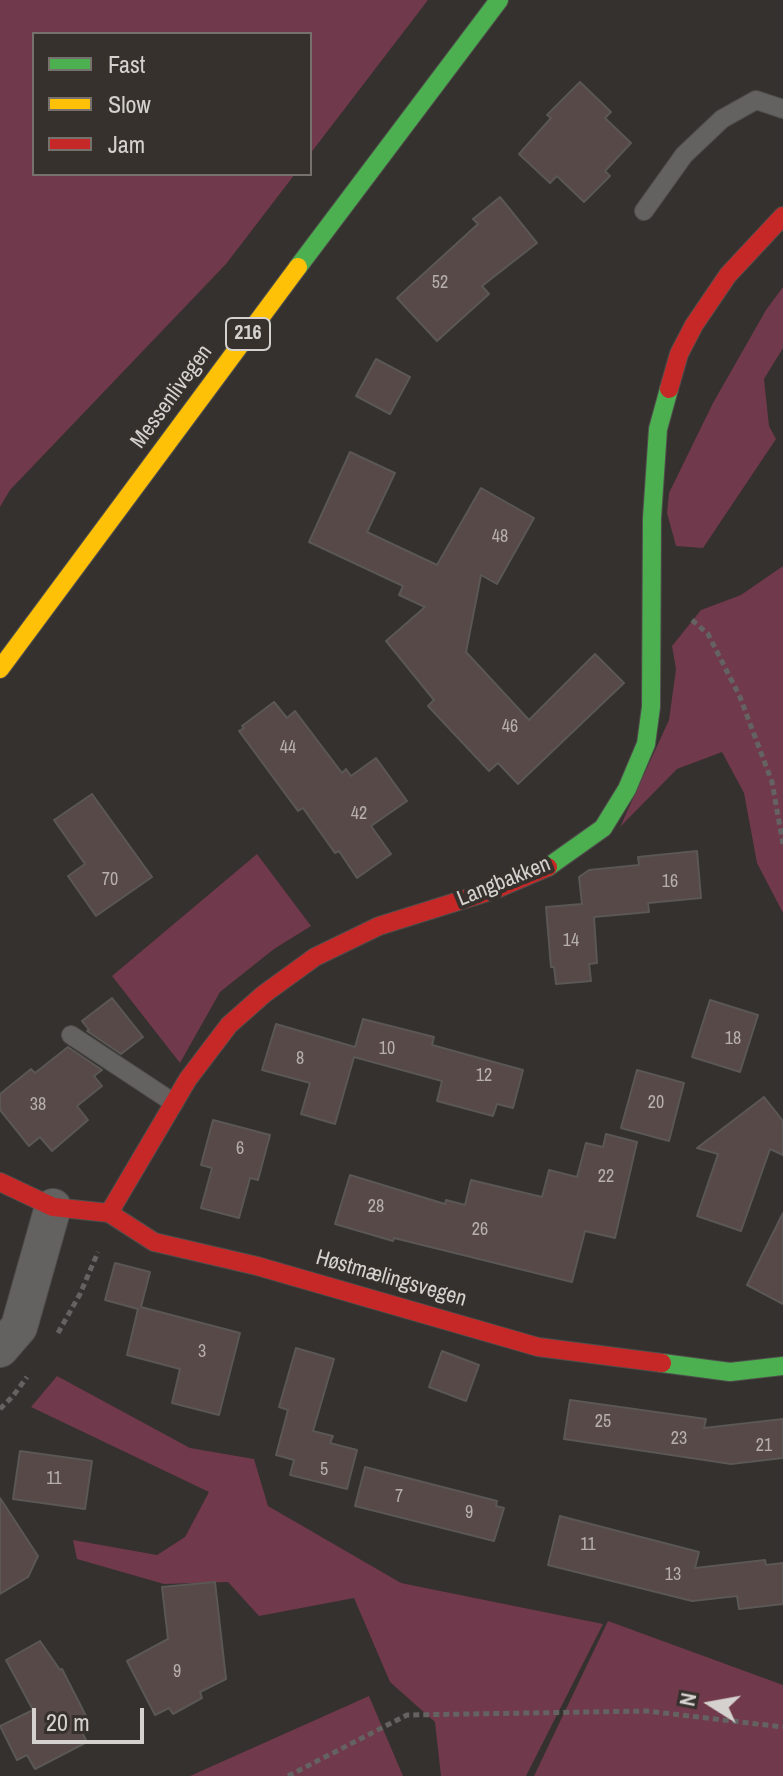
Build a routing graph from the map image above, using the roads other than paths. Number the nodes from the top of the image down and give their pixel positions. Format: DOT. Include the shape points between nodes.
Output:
graph roads {
  1 [pos="499,0"];
  2 [pos="783,109"];
  3 [pos="644,211"];
  4 [pos="783,216"];
  5 [pos="0,669"];
  6 [pos="71,1035"];
  7 [pos="174,1103"];
  8 [pos="0,1182"];
  9 [pos="53,1207"];
  10 [pos="109,1213"];
  11 [pos="0,1349"];
  12 [pos="783,1366"];
  1 -- 5 [label="street, Messenlivegen / 216"];
  2 -- 3 [label="lane" via="756,100 722,119 684,155"];
  4 -- 7 [label="street, Langbakken" via="728,275 679,354 658,429 646,744 603,828 554,864 494,890 379,926 315,957 229,1025"];
  6 -- 7 [label="lane"];
  7 -- 10 [label="street, Langbakken"];
  8 -- 9 [label="street, Høstmælingsvegen"];
  9 -- 10 [label="street, Høstmælingsvegen"];
  9 -- 11 [label="street" via="19,1327"];
  10 -- 12 [label="street, Høstmælingsvegen" via="154,1242 257,1266 538,1347 730,1372"];
}
